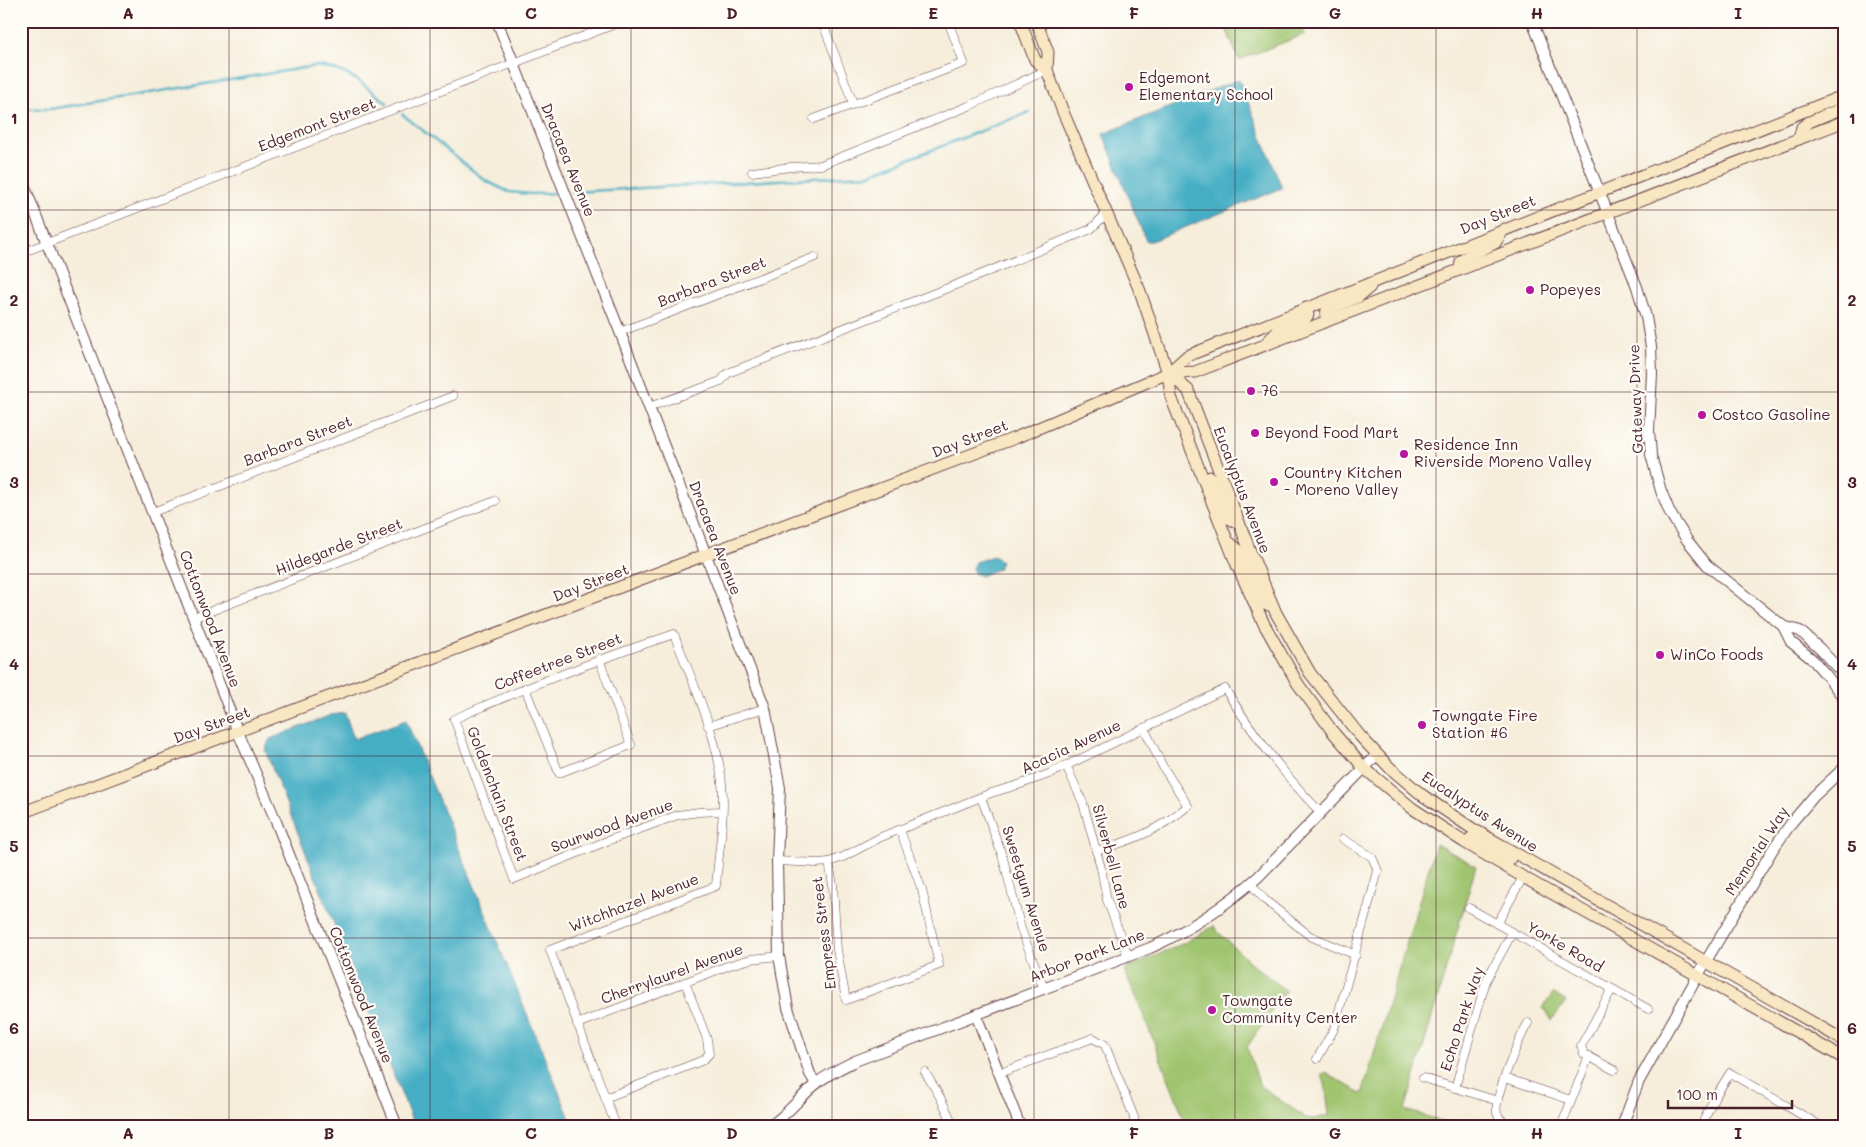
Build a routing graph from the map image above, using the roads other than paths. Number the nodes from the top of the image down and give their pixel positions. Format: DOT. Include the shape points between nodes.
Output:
graph roads {
  1 [pos="496,21"];
  2 [pos="623,21"];
  3 [pos="822,21"];
  4 [pos="1020,21"];
  5 [pos="1036,21"];
  6 [pos="1532,21"];
  7 [pos="950,22"];
  8 [pos="513,63"];
  9 [pos="1047,70"];
  10 [pos="1845,95"];
  11 [pos="854,103"];
  12 [pos="1845,106"];
  13 [pos="814,119"];
  14 [pos="1845,121"];
  15 [pos="1799,138"];
  16 [pos="752,172"];
  17 [pos="21,177"];
  18 [pos="1599,191"];
  19 [pos="1607,212"];
  20 [pos="1106,214"];
  21 [pos="1504,229"];
  22 [pos="47,243"];
  23 [pos="21,253"];
  24 [pos="815,257"];
  25 [pos="1460,269"];
  26 [pos="1380,280"];
  27 [pos="1306,308"];
  28 [pos="1328,321"];
  29 [pos="620,332"];
  30 [pos="1264,345"];
  31 [pos="1168,373"];
  32 [pos="453,396"];
  33 [pos="649,407"];
  34 [pos="1193,451"];
  35 [pos="495,501"];
  36 [pos="153,512"];
  37 [pos="1239,523"];
  38 [pos="1228,541"];
  39 [pos="706,556"];
  40 [pos="1276,613"];
  41 [pos="193,618"];
  42 [pos="1783,626"];
  43 [pos="674,634"];
  44 [pos="599,659"];
  45 [pos="1845,676"];
  46 [pos="525,688"];
  47 [pos="1845,700"];
  48 [pos="764,708"];
  49 [pos="454,720"];
  50 [pos="708,726"];
  51 [pos="1144,728"];
  52 [pos="238,732"];
  53 [pos="1377,755"];
  54 [pos="1066,765"];
  55 [pos="1364,768"];
  56 [pos="1845,768"];
  57 [pos="981,797"];
  58 [pos="722,811"];
  59 [pos="1321,813"];
  60 [pos="21,814"];
  61 [pos="900,830"];
  62 [pos="1455,836"];
  63 [pos="1343,839"];
  64 [pos="1096,851"];
  65 [pos="777,861"];
  66 [pos="829,862"];
  67 [pos="1536,865"];
  68 [pos="1523,877"];
  69 [pos="514,879"];
  70 [pos="1251,884"];
  71 [pos="1573,886"];
  72 [pos="1469,908"];
  73 [pos="1497,924"];
  74 [pos="1512,933"];
  75 [pos="1356,955"];
  76 [pos="779,956"];
  77 [pos="1128,956"];
  78 [pos="1706,961"];
  79 [pos="1698,976"];
  80 [pos="685,982"];
  81 [pos="1044,989"];
  82 [pos="1612,989"];
  83 [pos="1648,1009"];
  84 [pos="976,1015"];
  85 [pos="1528,1022"];
  86 [pos="577,1024"];
  87 [pos="1845,1041"];
  88 [pos="1589,1056"];
  89 [pos="1317,1059"];
  90 [pos="1845,1059"];
  91 [pos="1614,1070"];
  92 [pos="925,1072"];
  93 [pos="1000,1073"];
  94 [pos="1423,1078"];
  95 [pos="1505,1078"];
  96 [pos="816,1084"];
  97 [pos="1455,1088"];
  98 [pos="605,1098"];
  99 [pos="1571,1100"];
  100 [pos="1498,1101"];
  101 [pos="1562,1124"];
  102 [pos="1817,1125"];
  103 [pos="397,1126"];
  104 [pos="616,1126"];
  105 [pos="770,1126"];
  106 [pos="954,1126"];
  107 [pos="1020,1126"];
  108 [pos="1134,1126"];
  109 [pos="1515,1126"];
  110 [pos="1622,1126"];
  111 [pos="1701,1126"];
  1 -- 8 [label="street, Dracaea Avenue"];
  2 -- 8 [label="street, Edgemont Street"];
  3 -- 11 [label="street"];
  4 -- 9 [label="main road, Eucalyptus Avenue" via="1034,60"];
  5 -- 9 [label="main road, Eucalyptus Avenue" via="1048,52"];
  6 -- 18 [label="street, Gateway Drive"];
  7 -- 11 [label="street" via="964,63"];
  8 -- 22 [label="street, Edgemont Street"];
  8 -- 29 [label="street, Dracaea Avenue"];
  9 -- 16 [label="street" via="969,106 821,165"];
  9 -- 20 [label="main road, Eucalyptus Avenue"];
  10 -- 18 [label="main road, Day Street"];
  11 -- 13 [label="street"];
  12 -- 15 [label="main road" via="1808,122 1802,127"];
  14 -- 15 [label="main road, Day Street"];
  15 -- 19 [label="main road, Day Street"];
  17 -- 22 [label="street, Cottonwood Avenue"];
  18 -- 19 [label="street, Gateway Drive"];
  18 -- 21 [label="main road, Day Street"];
  19 -- 25 [label="main road, Day Street"];
  19 -- 42 [label="street, Gateway Drive" via="1646,317 1652,374 1651,455 1670,513 1707,564"];
  20 -- 31 [label="main road, Eucalyptus Avenue" via="1140,291"];
  20 -- 33 [label="street" via="1091,229 728,373 721,381"];
  21 -- 25 [label="main road" via="1495,243 1461,261"];
  21 -- 26 [label="main road, Day Street"];
  22 -- 23 [label="street, Edgemont Street"];
  22 -- 36 [label="street, Cottonwood Avenue"];
  24 -- 29 [label="street, Barbara Street"];
  25 -- 28 [label="main road, Day Street"];
  26 -- 27 [label="main road, Day Street"];
  26 -- 28 [label="main road" via="1358,297 1327,310"];
  27 -- 30 [label="main road" via="1308,315 1305,320 1279,330"];
  27 -- 31 [label="main road, Day Street" via="1187,356"];
  28 -- 30 [label="main road, Day Street"];
  29 -- 33 [label="street, Dracaea Avenue"];
  30 -- 31 [label="main road, Day Street" via="1195,372"];
  31 -- 34 [label="main road, Eucalyptus Avenue" via="1171,397"];
  31 -- 37 [label="main road, Eucalyptus Avenue" via="1188,390"];
  31 -- 39 [label="main road, Day Street" via="1015,438"];
  32 -- 36 [label="street, Barbara Street"];
  33 -- 39 [label="street, Dracaea Avenue"];
  34 -- 37 [label="main road" via="1212,479 1228,518"];
  34 -- 38 [label="main road, Eucalyptus Avenue"];
  35 -- 41 [label="street, Hildegarde Street"];
  36 -- 41 [label="street, Cottonwood Avenue"];
  37 -- 40 [label="main road, Eucalyptus Avenue"];
  38 -- 40 [label="main road" via="1243,554 1258,592"];
  38 -- 55 [label="main road, Eucalyptus Avenue" via="1264,624 1298,684"];
  39 -- 48 [label="street, Dracaea Avenue"];
  39 -- 52 [label="main road, Day Street"];
  40 -- 53 [label="main road, Eucalyptus Avenue" via="1310,673"];
  41 -- 52 [label="street, Cottonwood Avenue"];
  42 -- 45 [label="street, Gateway Drive" via="1800,631"];
  42 -- 47 [label="street, Gateway Drive" via="1790,642 1813,660"];
  43 -- 44 [label="street, Coffeetree Street"];
  43 -- 50 [label="street, Witchhazel Avenue"];
  44 -- 46 [label="street, Coffeetree Street"];
  44 -- 46 [label="street" via="631,745 559,773"];
  46 -- 49 [label="street, Coffeetree Street"];
  48 -- 50 [label="street"];
  48 -- 65 [label="street, Dracaea Avenue" via="780,788"];
  49 -- 69 [label="street, Goldenchain Street"];
  50 -- 58 [label="street, Witchhazel Avenue" via="718,763"];
  51 -- 54 [label="street, Acacia Avenue"];
  51 -- 59 [label="street, Acacia Avenue" via="1225,689 1269,754"];
  51 -- 64 [label="street" via="1163,767 1188,806 1145,835"];
  52 -- 60 [label="main road, Day Street"];
  52 -- 103 [label="street, Cottonwood Avenue"];
  53 -- 55 [label="street, Arbor Park Lane"];
  53 -- 67 [label="main road, Eucalyptus Avenue" via="1422,795"];
  54 -- 57 [label="street, Acacia Avenue" via="1036,779"];
  54 -- 64 [label="street, Silverbell Lane" via="1083,803"];
  55 -- 59 [label="street, Arbor Park Lane"];
  55 -- 62 [label="main road, Eucalyptus Avenue" via="1412,808"];
  56 -- 78 [label="street, Memorial Way" via="1792,822"];
  57 -- 61 [label="street, Acacia Avenue"];
  57 -- 81 [label="street, Sweetgum Avenue" via="1003,858 1021,929"];
  58 -- 69 [label="street, Sourwood Avenue" via="672,817"];
  58 -- 86 [label="street, Witchhazel Avenue" via="716,886 550,950"];
  59 -- 70 [label="street, Arbor Park Lane"];
  61 -- 66 [label="street, Acacia Avenue"];
  61 -- 66 [label="street, Empress Street" via="922,890 939,965 846,1000 837,950"];
  62 -- 67 [label="main road" via="1468,836 1522,864"];
  62 -- 68 [label="main road, Eucalyptus Avenue"];
  63 -- 75 [label="street" via="1372,857 1378,871"];
  64 -- 77 [label="street, Silverbell Lane" via="1107,900"];
  65 -- 66 [label="street, Acacia Avenue"];
  65 -- 76 [label="street, Dracaea Avenue"];
  67 -- 71 [label="main road, Eucalyptus Avenue"];
  68 -- 71 [label="main road" via="1534,872 1567,890"];
  68 -- 73 [label="street"];
  68 -- 79 [label="main road, Eucalyptus Avenue"];
  70 -- 75 [label="street" via="1265,900 1310,936"];
  70 -- 77 [label="street, Arbor Park Lane" via="1188,929"];
  71 -- 78 [label="main road, Eucalyptus Avenue"];
  72 -- 73 [label="street, Yorke Road"];
  73 -- 74 [label="street, Yorke Road"];
  74 -- 82 [label="street, Yorke Road"];
  74 -- 97 [label="street, Echo Park Way" via="1486,981"];
  75 -- 89 [label="street" via="1334,1029"];
  76 -- 80 [label="street, Cherrylaurel Avenue" via="740,962"];
  76 -- 96 [label="street, Dracaea Avenue" via="788,1008"];
  77 -- 81 [label="street, Arbor Park Lane"];
  78 -- 79 [label="street"];
  78 -- 87 [label="main road, Eucalyptus Avenue"];
  79 -- 90 [label="main road, Eucalyptus Avenue"];
  79 -- 110 [label="street" via="1639,1081"];
  80 -- 86 [label="street, Cherrylaurel Avenue"];
  80 -- 98 [label="street" via="707,1038 709,1054 696,1063"];
  81 -- 84 [label="street, Arbor Park Lane"];
  82 -- 83 [label="street, Yorke Road"];
  82 -- 88 [label="street" via="1581,1046"];
  84 -- 93 [label="street"];
  84 -- 96 [label="street, Arbor Park Lane" via="854,1062"];
  85 -- 95 [label="street"];
  86 -- 98 [label="street, Witchhazel Avenue"];
  88 -- 91 [label="street"];
  88 -- 99 [label="street"];
  92 -- 106 [label="street"];
  93 -- 107 [label="street"];
  93 -- 108 [label="street" via="1093,1038 1105,1045 1134,1117"];
  94 -- 97 [label="street"];
  95 -- 99 [label="street"];
  95 -- 100 [label="street"];
  96 -- 105 [label="street, Arbor Park Lane"];
  97 -- 100 [label="street"];
  98 -- 104 [label="street, Witchhazel Avenue"];
  99 -- 101 [label="street"];
  100 -- 109 [label="street" via="1500,1119"];
  102 -- 111 [label="street" via="1730,1073"];
}
